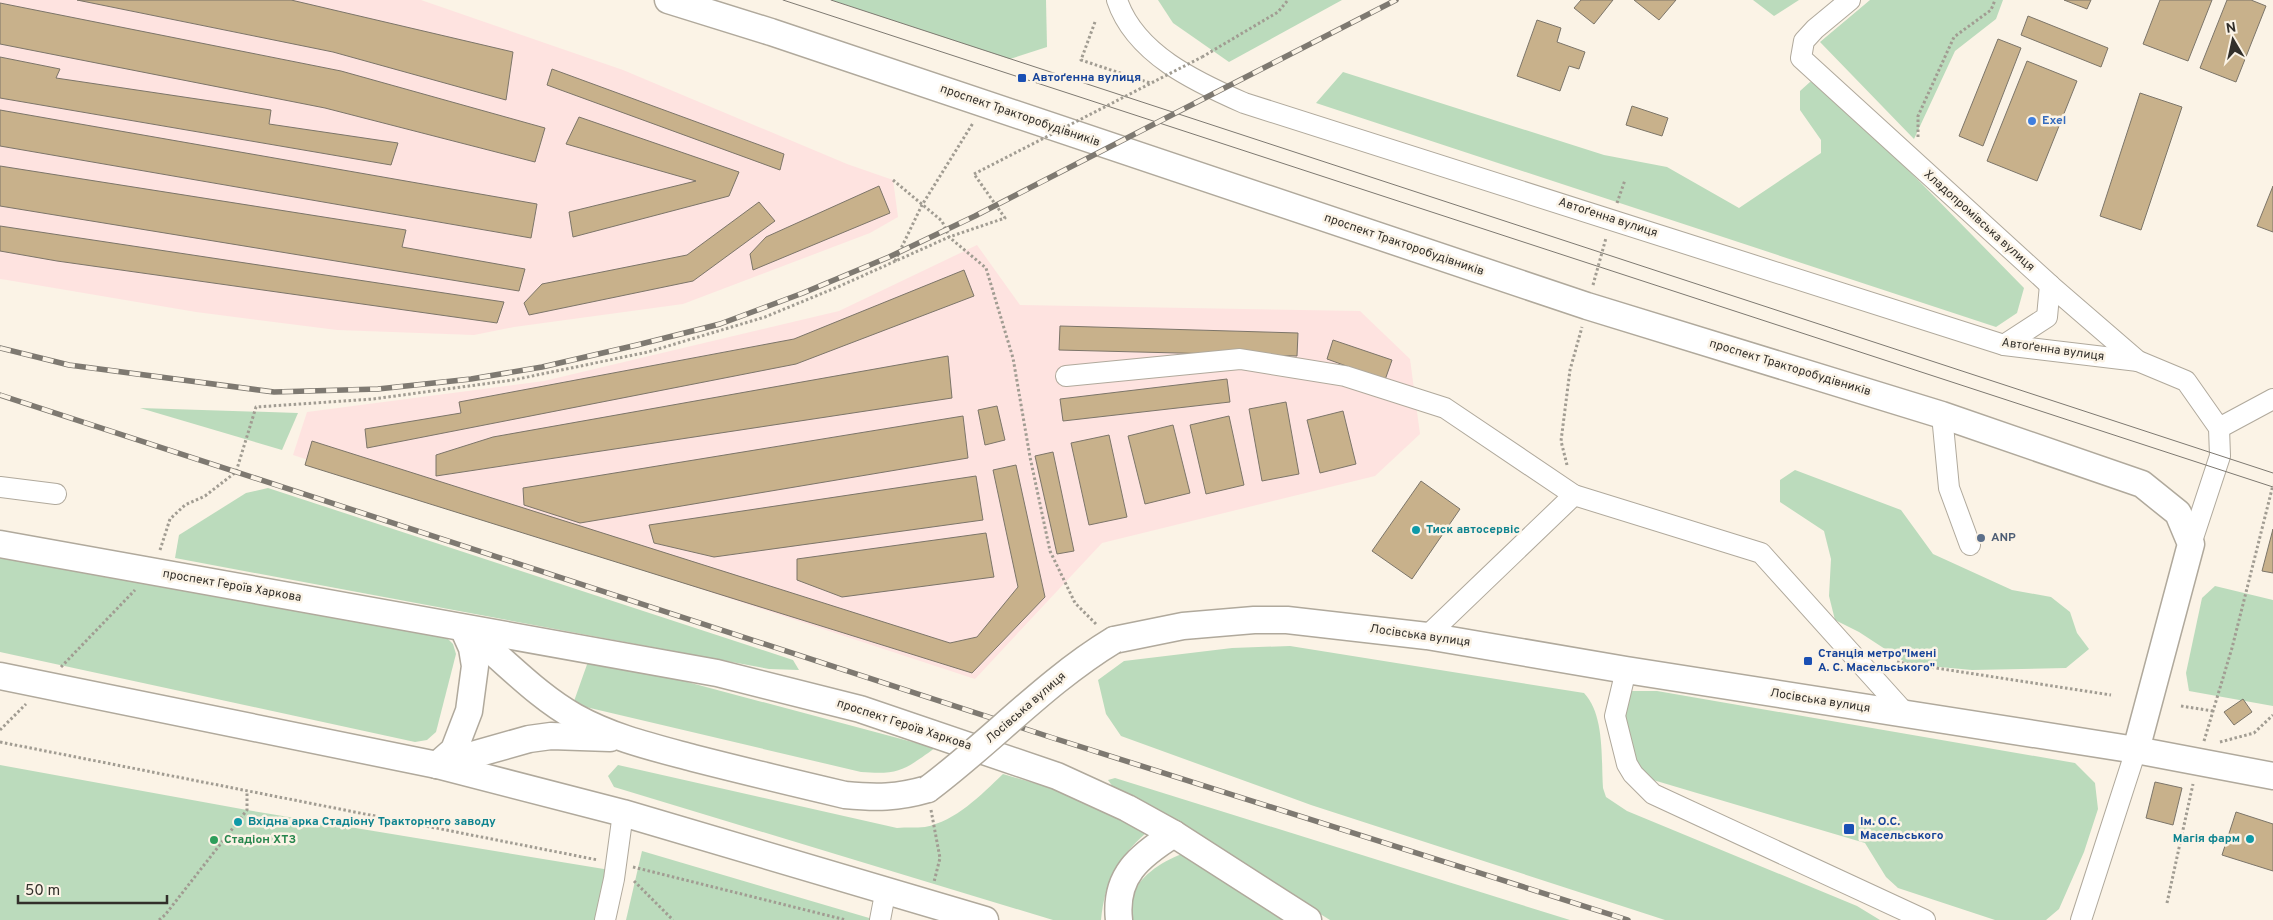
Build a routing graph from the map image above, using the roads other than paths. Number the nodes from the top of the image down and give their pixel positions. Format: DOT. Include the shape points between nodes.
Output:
graph roads {
  1 [pos="668,0"];
  2 [pos="1117,0"];
  3 [pos="1850,0"];
  4 [pos="2050,285"];
  5 [pos="2004,345"];
  6 [pos="2138,361"];
  7 [pos="1066,376"];
  8 [pos="2273,399"];
  9 [pos="1942,415"];
  10 [pos="2219,428"];
  11 [pos="0,486"];
  12 [pos="56,494"];
  13 [pos="1574,495"];
  14 [pos="0,544"];
  15 [pos="2191,544"];
  16 [pos="1970,545"];
  17 [pos="463,628"];
  18 [pos="1426,636"];
  19 [pos="1626,670"];
  20 [pos="0,676"];
  21 [pos="1906,714"];
  22 [pos="620,738"];
  23 [pos="2136,750"];
  24 [pos="437,765"];
  25 [pos="2273,776"];
  26 [pos="623,813"];
  27 [pos="1174,834"];
  28 [pos="886,889"];
  29 [pos="605,920"];
  30 [pos="880,920"];
  31 [pos="985,920"];
  32 [pos="1119,920"];
  33 [pos="1308,920"];
  34 [pos="1925,920"];
  35 [pos="2081,920"];
  1 -- 9 [label="main road, проспект Тракторобудівників" via="1587,306"];
  2 -- 5 [label="street, Автоґенна вулиця" via="1128,24 1163,58 1193,78 1244,103"];
  3 -- 4 [label="street, Хладопромівська вулиця" via="1804,41 1801,58"];
  4 -- 5 [label="street" via="2047,317"];
  4 -- 6 [label="street, Хладопромівська вулиця"];
  5 -- 6 [label="street, Автоґенна вулиця"];
  6 -- 10 [label="street, Хладопромівська вулиця" via="2186,381"];
  7 -- 13 [label="street" via="1240,359 1345,376 1445,408"];
  8 -- 10 [label="street"];
  9 -- 15 [label="main road, проспект Тракторобудівників" via="2142,484 2178,513"];
  9 -- 16 [label="street" via="1949,488"];
  10 -- 15 [label="street" via="2220,456"];
  11 -- 12 [label="street"];
  13 -- 18 [label="street"];
  13 -- 21 [label="street" via="1761,553"];
  14 -- 17 [label="main road, проспект Героїв Харкова"];
  15 -- 23 [label="main road"];
  17 -- 22 [label="main road" via="555,704"];
  17 -- 24 [label="main road" via="472,648 475,666 469,711 454,750"];
  17 -- 27 [label="main road, проспект Героїв Харкова" via="717,674 860,709 1056,776 1127,808"];
  18 -- 19 [label="main road, Лосівська вулиця"];
  18 -- 22 [label="main road, Лосівська вулиця, bridge" via="1287,620 1254,620 1183,626 1114,640 1083,659 953,771 928,789 904,796 879,799 845,795"];
  19 -- 21 [label="main road, Лосівська вулиця"];
  19 -- 34 [label="street" via="1615,716 1626,764 1653,794"];
  20 -- 24 [label="main road"];
  21 -- 23 [label="main road, Лосівська вулиця"];
  22 -- 24 [label="main road" via="529,738"];
  23 -- 25 [label="main road, Лосівська вулиця"];
  23 -- 35 [label="street"];
  24 -- 26 [label="main road"];
  26 -- 28 [label="main road"];
  26 -- 29 [label="street"];
  27 -- 32 [label="main road" via="1150,849 1129,870 1117,905"];
  27 -- 33 [label="main road, проспект Героїв Харкова"];
  28 -- 30 [label="street"];
  28 -- 31 [label="main road"];
}
